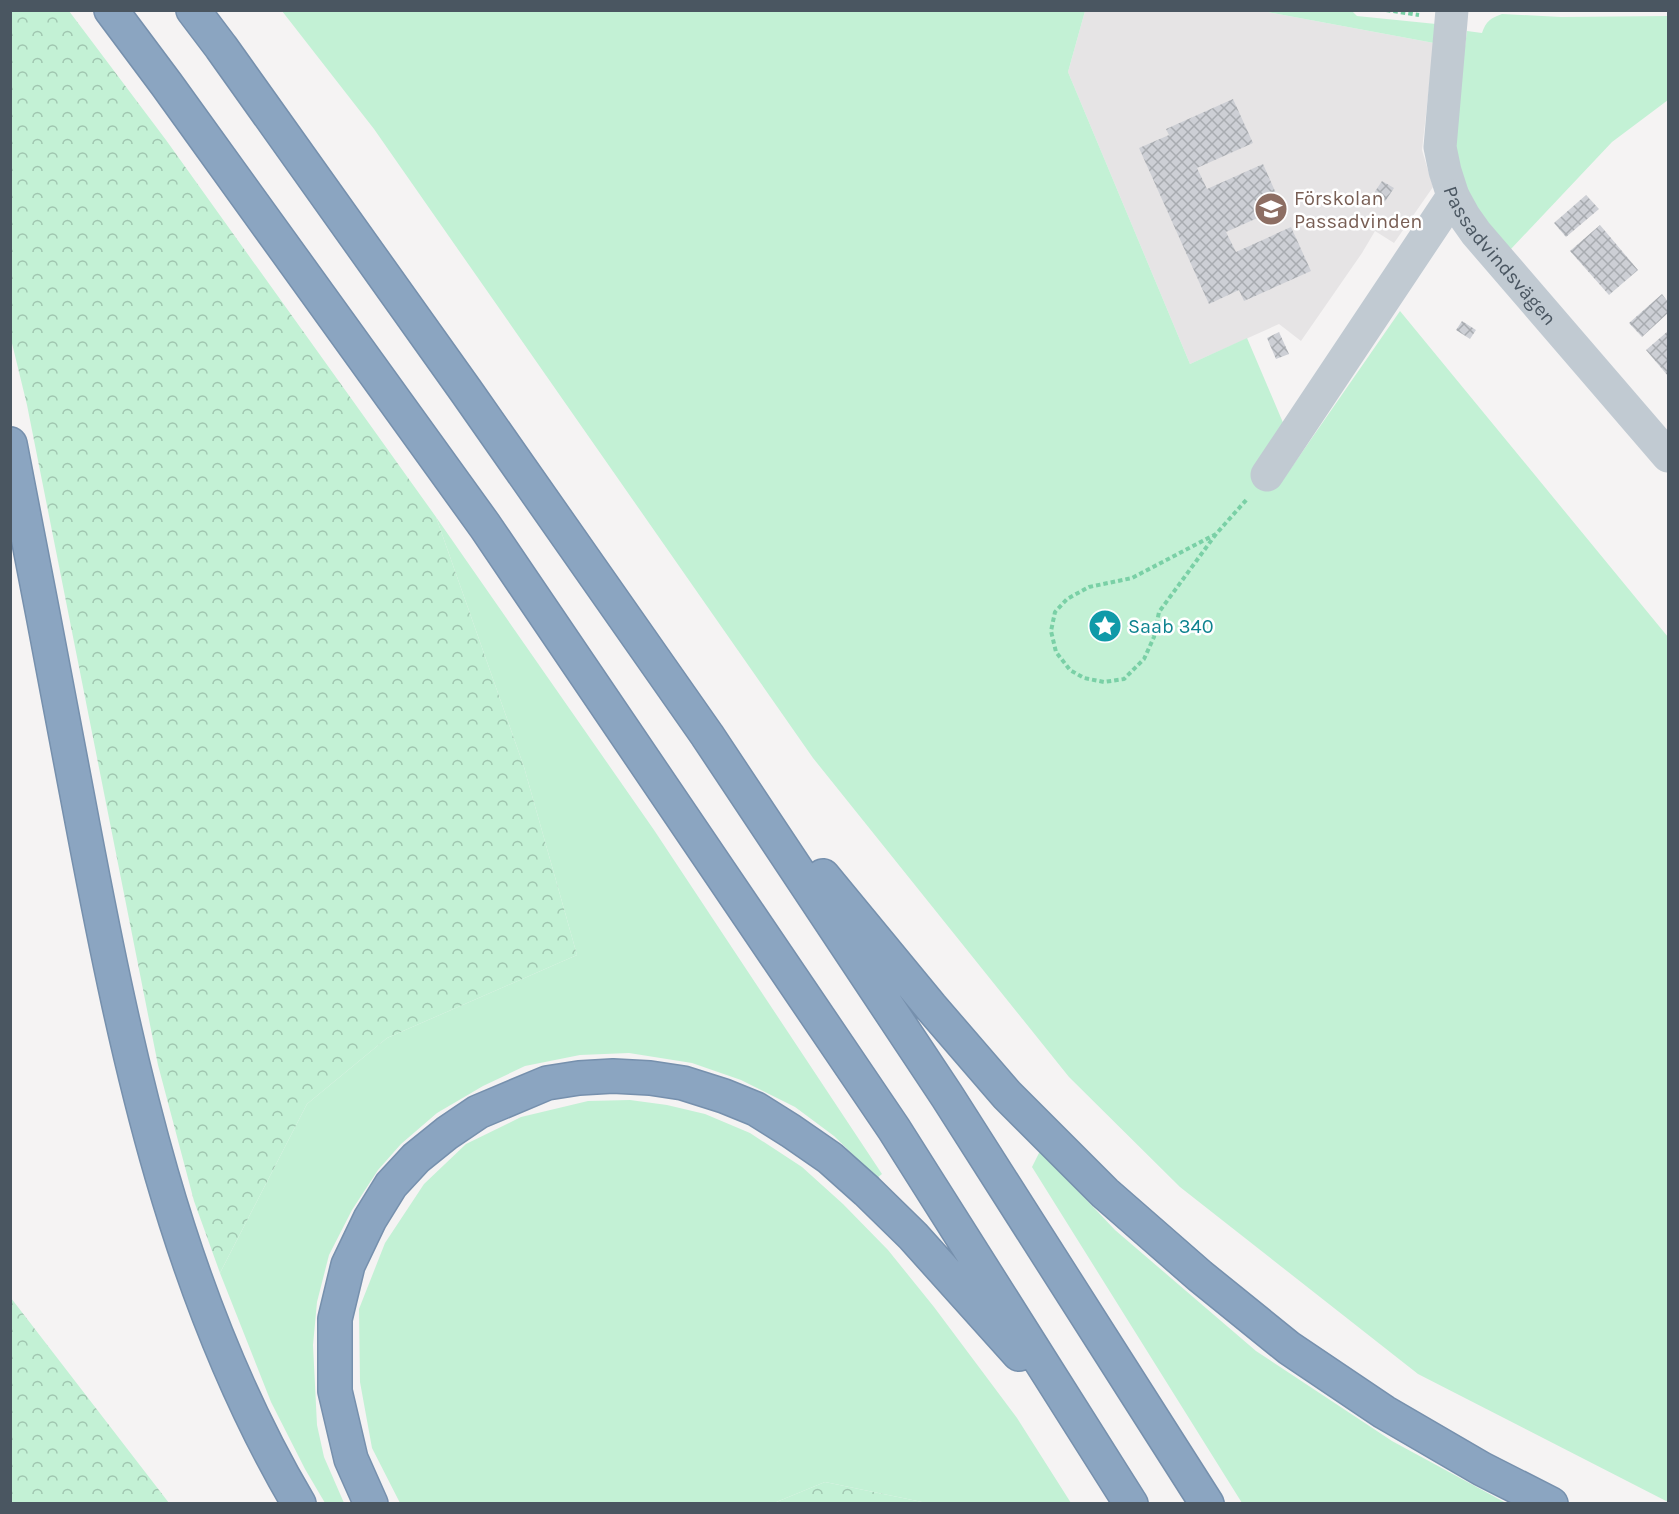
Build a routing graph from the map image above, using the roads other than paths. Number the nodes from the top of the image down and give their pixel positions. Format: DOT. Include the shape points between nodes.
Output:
graph roads {
  1 [pos="111,10"];
  2 [pos="193,10"];
  3 [pos="1452,10"];
  4 [pos="1453,196"];
  5 [pos="10,444"];
  6 [pos="1668,456"];
  7 [pos="1267,475"];
  8 [pos="707,735"];
  9 [pos="1084,1427"];
  10 [pos="300,1503"];
  11 [pos="371,1503"];
  12 [pos="1131,1503"];
  13 [pos="1206,1503"];
  14 [pos="1551,1503"];
  1 -- 9 [label="highway" via="492,536 894,1129"];
  2 -- 8 [label="highway"];
  3 -- 4 [label="street, Passadvindsvägen" via="1440,147"];
  4 -- 6 [label="street, Passadvindsvägen" via="1476,233"];
  4 -- 7 [label="street"];
  5 -- 10 [label="highway" via="102,924 131,1060 161,1171 191,1268 224,1351 255,1425"];
  8 -- 13 [label="highway" via="946,1096"];
  8 -- 14 [label="highway" via="938,1016 1007,1095 1105,1193 1289,1348 1384,1412 1482,1469"];
  9 -- 11 [label="highway" via="913,1236 830,1158 791,1131 756,1109 683,1083 613,1076 579,1078 547,1083 470,1117 416,1158 391,1185 370,1219 348,1265 335,1319 335,1391 351,1459"];
  9 -- 12 [label="highway"];
}
